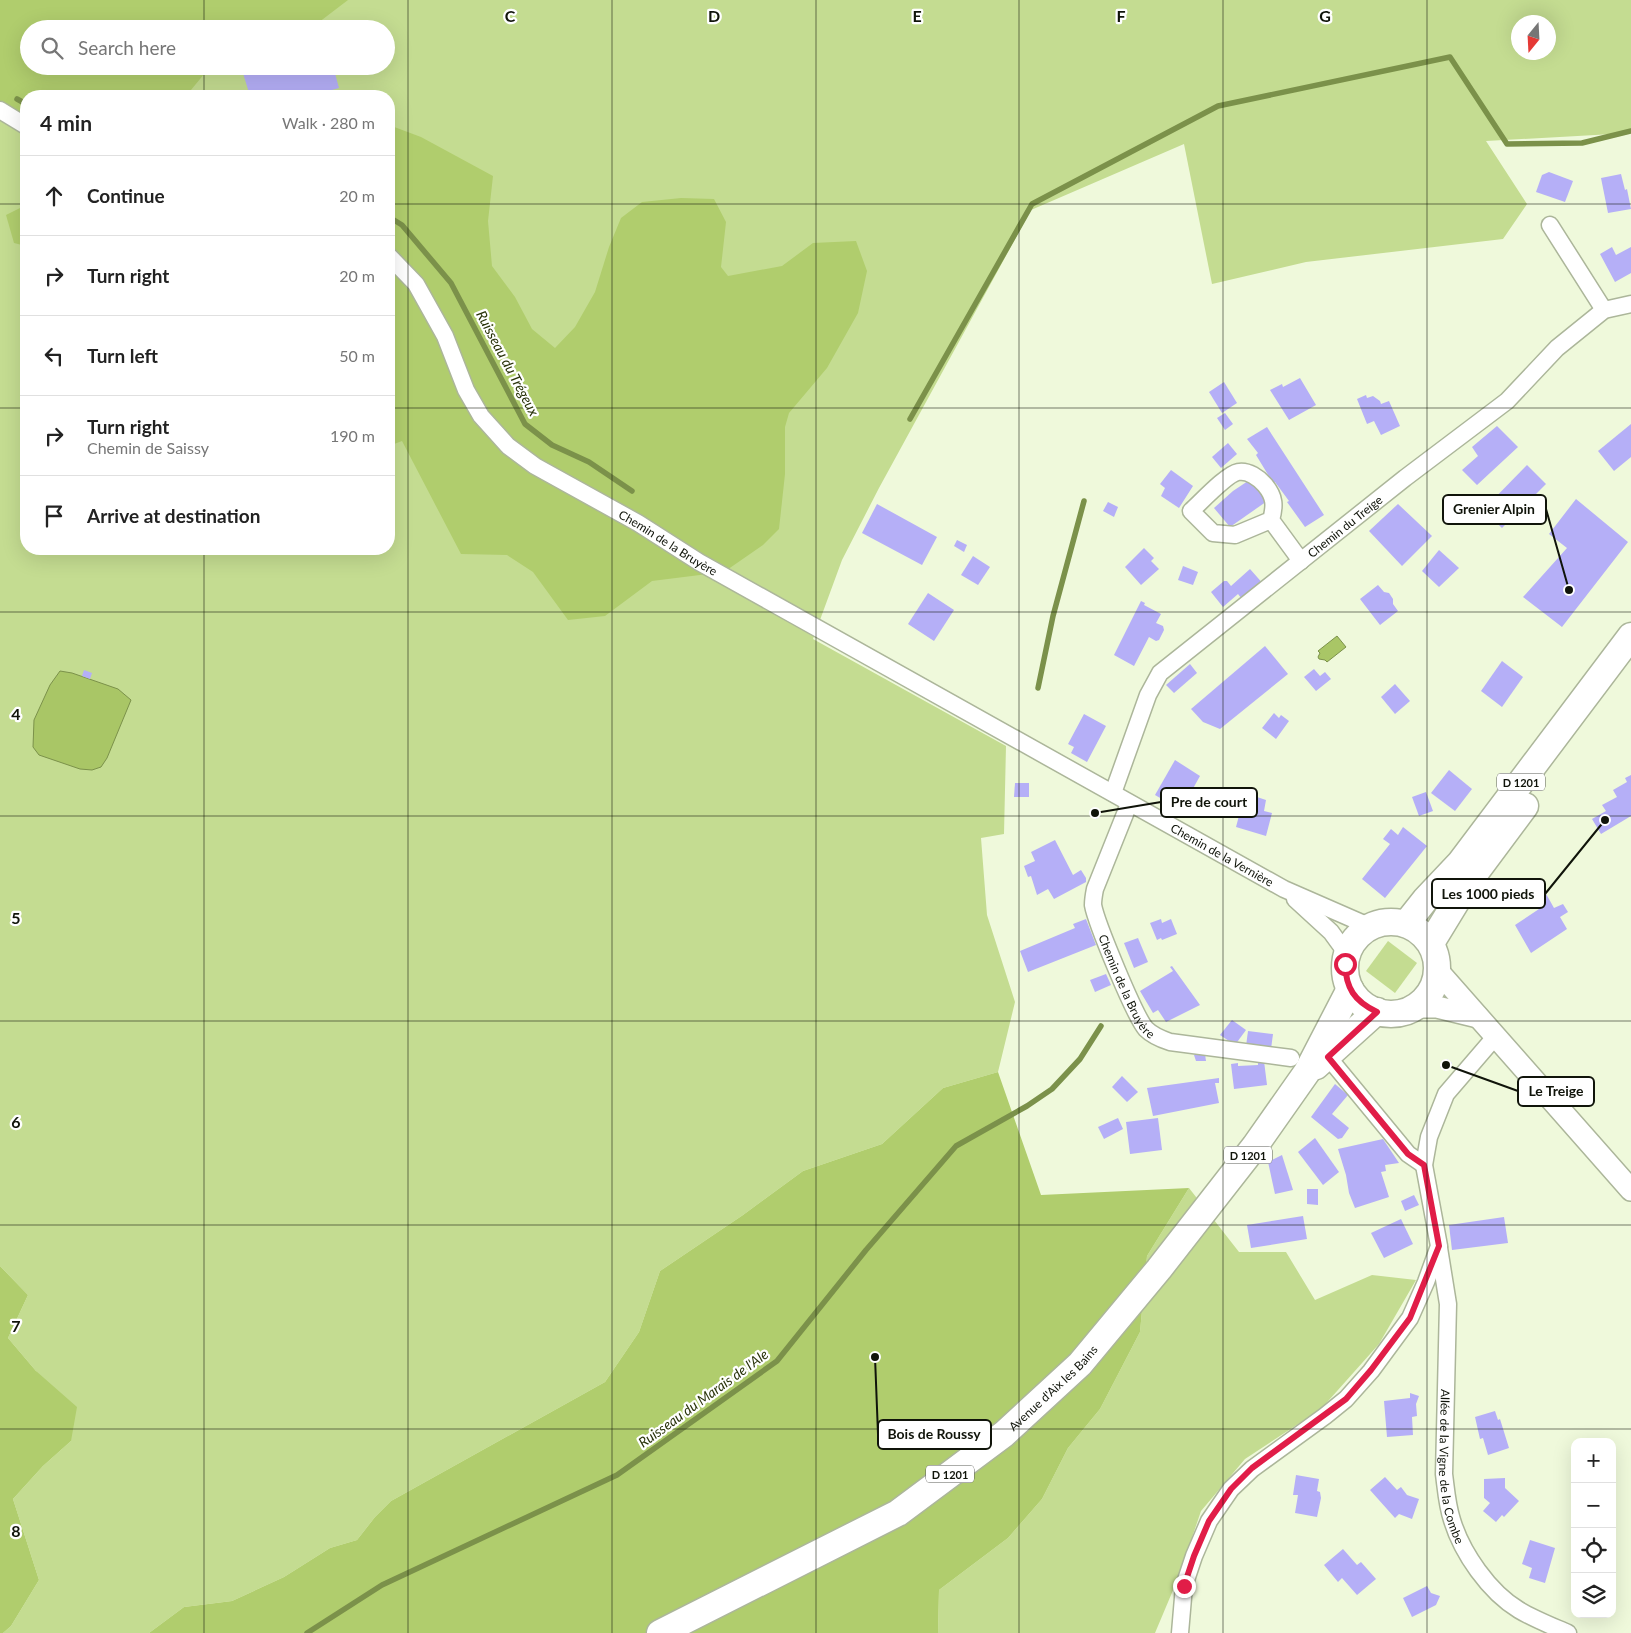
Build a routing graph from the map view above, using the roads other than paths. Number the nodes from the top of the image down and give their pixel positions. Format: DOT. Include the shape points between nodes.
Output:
graph roads {
  1 [pos="0,110"];
  2 [pos="20,122"];
  3 [pos="1550,225"];
  4 [pos="395,262"];
  5 [pos="1631,304"];
  6 [pos="1604,310"];
  7 [pos="1271,520"];
  8 [pos="1301,562"];
  9 [pos="1631,636"];
  10 [pos="1631,665"];
  11 [pos="1029,746"];
  12 [pos="1113,793"];
  13 [pos="1129,804"];
  14 [pos="1284,889"];
  15 [pos="1406,924"];
  16 [pos="1371,926"];
  17 [pos="1431,943"];
  18 [pos="1347,954"];
  19 [pos="1437,970"];
  20 [pos="1350,988"];
  21 [pos="1415,1007"];
  22 [pos="1377,1012"];
  23 [pos="1478,1017"];
  24 [pos="1495,1037"];
  25 [pos="1328,1057"];
  26 [pos="1299,1065"];
  27 [pos="1424,1165"];
  28 [pos="1631,1190"];
  29 [pos="1439,1246"];
  30 [pos="660,1633"];
  31 [pos="1180,1633"];
  32 [pos="1568,1633"];
  1 -- 2 [label="street"];
  3 -- 6 [label="street"];
  4 -- 11 [label="street, Chemin de la Bruyère" via="416,284 445,336 466,390 481,416 515,451 535,466 638,523 699,562"];
  5 -- 6 [label="street, Chemin du Treige"];
  6 -- 8 [label="street, Chemin du Treige" via="1558,348 1507,401"];
  7 -- 7 [label="street" via="1273,496 1252,474 1239,472 1229,476 1191,511 1213,533 1235,535"];
  7 -- 8 [label="street"];
  8 -- 12 [label="street, Chemin du Treige" via="1160,673 1148,695"];
  9 -- 15 [label="main road, D 1201" via="1460,863"];
  10 -- 17 [label="main road, D 1201" via="1467,884"];
  11 -- 12 [label="street, Chemin de la Vernière"];
  12 -- 13 [label="street, Chemin de la Vernière"];
  13 -- 14 [label="street, Chemin de la Vernière"];
  13 -- 26 [label="street, Chemin de la Bruyère" via="1095,889 1093,904 1126,992 1145,1028 1170,1042"];
  14 -- 16 [label="street, Chemin de la Vernière"];
  14 -- 18 [label="street, Chemin de la Vernière" via="1331,932"];
  15 -- 16 [label="main road" via="1391,921"];
  15 -- 17 [label="main road" via="1416,928"];
  16 -- 18 [label="main road" via="1354,940"];
  17 -- 19 [label="main road"];
  18 -- 20 [label="main road" via="1346,976"];
  19 -- 21 [label="main road" via="1434,985"];
  19 -- 23 [label="street"];
  20 -- 22 [label="main road" via="1357,998"];
  20 -- 26 [label="main road, D 1201"];
  21 -- 22 [label="main road" via="1390,1014"];
  21 -- 23 [label="street" via="1437,1007"];
  22 -- 25 [label="main road, D 1201"];
  23 -- 24 [label="street"];
  24 -- 27 [label="street" via="1446,1094 1429,1137"];
  24 -- 28 [label="street"];
  25 -- 26 [label="main road, D 1201"];
  25 -- 27 [label="street" via="1408,1154"];
  26 -- 30 [label="main road, Avenue d'Aix les Bains / D 1201" via="1255,1146 1188,1232 1080,1364 1004,1434 898,1513"];
  27 -- 29 [label="street, Allée de la Vigne de la Combe"];
  29 -- 31 [label="street" via="1410,1318 1371,1370 1339,1404 1252,1468 1231,1489 1209,1521 1184,1586"];
  29 -- 32 [label="street, Allée de la Vigne de la Combe" via="1448,1304 1444,1474 1451,1519 1460,1541 1500,1596 1519,1610"];
}
